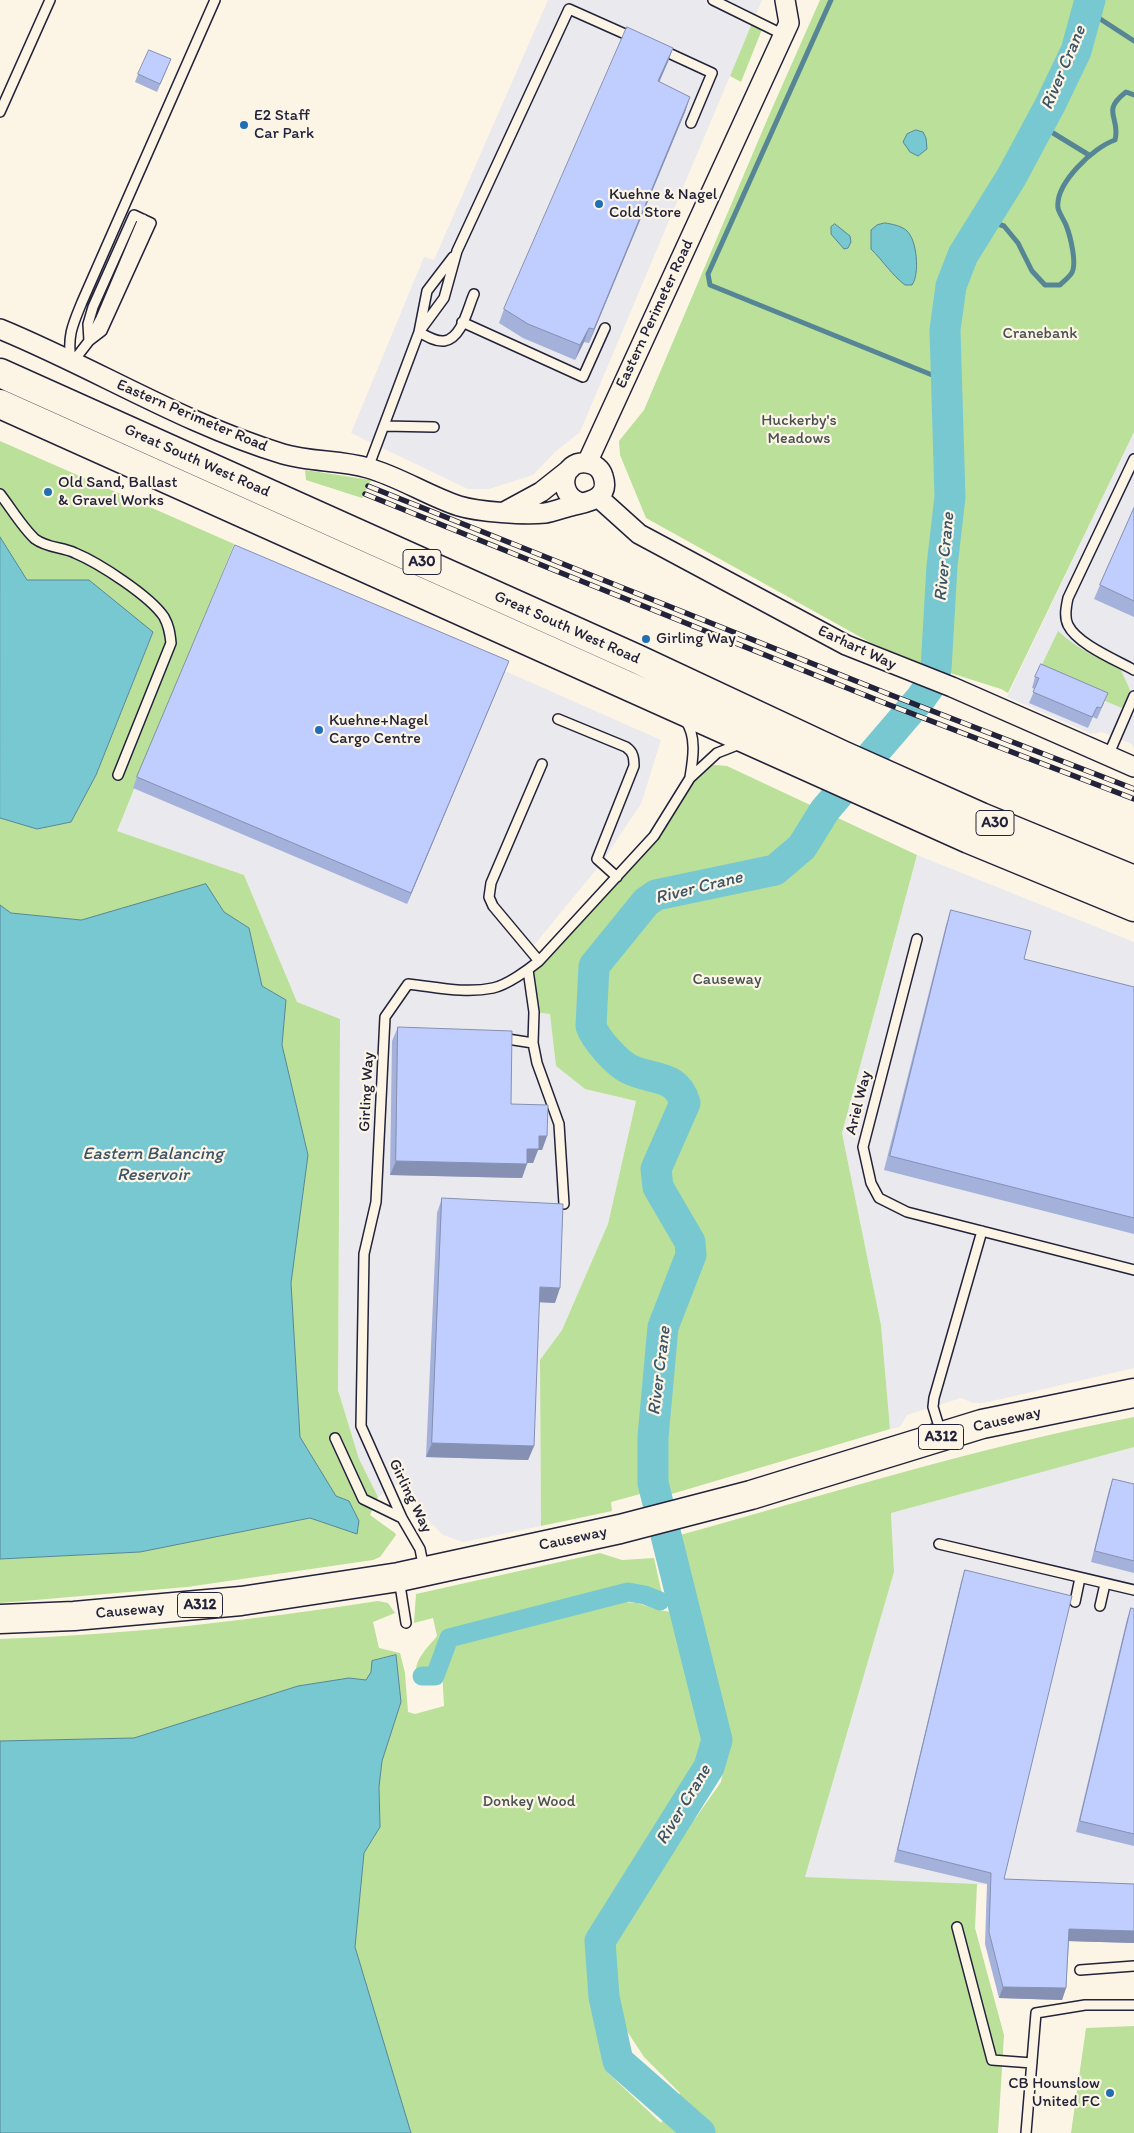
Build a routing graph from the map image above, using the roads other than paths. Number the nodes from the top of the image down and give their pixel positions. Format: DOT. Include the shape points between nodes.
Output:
graph roads {
  1 [pos="50,0"];
  2 [pos="215,0"];
  3 [pos="714,0"];
  4 [pos="784,0"];
  5 [pos="784,35"];
  6 [pos="0,112"];
  7 [pos="691,123"];
  8 [pos="147,221"];
  9 [pos="458,251"];
  10 [pos="474,294"];
  11 [pos="462,322"];
  12 [pos="605,328"];
  13 [pos="0,329"];
  14 [pos="419,332"];
  15 [pos="72,363"];
  16 [pos="0,374"];
  17 [pos="0,404"];
  18 [pos="384,426"];
  19 [pos="434,427"];
  20 [pos="1134,459"];
  21 [pos="579,466"];
  22 [pos="368,468"];
  23 [pos="0,494"];
  24 [pos="590,500"];
  25 [pos="505,512"];
  26 [pos="1134,670"];
  27 [pos="1134,696"];
  28 [pos="667,703"];
  29 [pos="558,719"];
  30 [pos="757,744"];
  31 [pos="1108,756"];
  32 [pos="542,764"];
  33 [pos="834,764"];
  34 [pos="1134,767"];
  35 [pos="118,775"];
  36 [pos="690,778"];
  37 [pos="884,786"];
  38 [pos="617,877"];
  39 [pos="1134,880"];
  40 [pos="1134,908"];
  41 [pos="917,938"];
  42 [pos="539,961"];
  43 [pos="528,970"];
  44 [pos="385,1032"];
  45 [pos="394,1033"];
  46 [pos="492,1037"];
  47 [pos="533,1043"];
  48 [pos="564,1204"];
  49 [pos="982,1231"];
  50 [pos="1134,1270"];
  51 [pos="1134,1393"];
  52 [pos="942,1437"];
  53 [pos="335,1438"];
  54 [pos="402,1518"];
  55 [pos="939,1544"];
  56 [pos="425,1571"];
  57 [pos="399,1577"];
  58 [pos="1080,1578"];
  59 [pos="1105,1584"];
  60 [pos="1134,1590"];
  61 [pos="1075,1602"];
  62 [pos="1100,1606"];
  63 [pos="0,1619"];
  64 [pos="406,1623"];
  65 [pos="958,1927"];
  66 [pos="1134,1966"];
  67 [pos="1080,1970"];
  68 [pos="1134,2005"];
  69 [pos="1032,2063"];
  70 [pos="1026,2133"];
  1 -- 6 [label="lane"];
  2 -- 15 [label="lane" via="73,324 68,344"];
  3 -- 5 [label="lane"];
  4 -- 5 [label="street, Eastern Perimeter Road" via="789,23"];
  5 -- 21 [label="street, Eastern Perimeter Road"];
  7 -- 9 [label="lane" via="712,73 569,9"];
  8 -- 15 [label="lane" via="89,341"];
  9 -- 14 [label="lane" via="444,298"];
  9 -- 14 [label="lane" via="427,291"];
  10 -- 11 [label="lane"];
  11 -- 12 [label="lane" via="583,377"];
  11 -- 14 [label="lane" via="453,339 443,342"];
  13 -- 15 [label="street, Eastern Perimeter Road"];
  14 -- 18 [label="lane"];
  15 -- 22 [label="street, Eastern Perimeter Road" via="233,437 284,454"];
  16 -- 33 [label="main road, Great South West Road / A30" via="637,659"];
  17 -- 28 [label="main road, Great South West Road / A30"];
  18 -- 19 [label="lane"];
  18 -- 22 [label="lane"];
  20 -- 26 [label="lane" via="1068,598 1066,613 1067,624 1074,634"];
  21 -- 24 [label="street" via="599,468 603,474 604,486"];
  21 -- 24 [label="street, Earhart Way" via="566,474 564,487 570,498"];
  21 -- 25 [label="street"];
  22 -- 25 [label="street, Eastern Perimeter Road" via="459,506"];
  23 -- 35 [label="lane" via="35,539 97,563 153,604 170,630 171,643"];
  24 -- 25 [label="street, Eastern Perimeter Road" via="545,513"];
  24 -- 31 [label="street, Earhart Way" via="639,534 846,645 952,687"];
  27 -- 31 [label="lane"];
  28 -- 30 [label="main road, Great South West Road / A30"];
  28 -- 36 [label="lane, Girling Way" via="688,724 692,739"];
  29 -- 38 [label="lane" via="632,751 634,766 597,859"];
  30 -- 33 [label="main road, Great South West Road / A30"];
  30 -- 36 [label="lane, Girling Way" via="745,742 725,748"];
  31 -- 34 [label="street, Earhart Way"];
  32 -- 42 [label="lane" via="491,883 489,897"];
  33 -- 37 [label="main road, Great South West Road / A30"];
  36 -- 38 [label="lane, Girling Way" via="654,836"];
  37 -- 39 [label="main road, Great South West Road / A30" via="981,817"];
  37 -- 40 [label="main road, Great South West Road / A30" via="986,846"];
  38 -- 42 [label="lane, Girling Way"];
  41 -- 49 [label="lane, Ariel Way" via="863,1147 871,1183 879,1198 907,1212"];
  42 -- 43 [label="lane, Girling Way"];
  43 -- 44 [label="lane, Girling Way" via="494,988 466,990 408,984 385,1016"];
  43 -- 47 [label="lane" via="534,1012"];
  44 -- 45 [label="lane"];
  44 -- 54 [label="lane, Girling Way" via="376,1202 364,1254 361,1426"];
  46 -- 47 [label="lane"];
  47 -- 48 [label="lane" via="559,1124"];
  49 -- 50 [label="lane, Ariel Way"];
  49 -- 52 [label="lane" via="934,1398 933,1407"];
  51 -- 52 [label="main road, Causeway / A312" via="982,1424"];
  52 -- 56 [label="main road, Causeway / A312" via="701,1508"];
  53 -- 54 [label="lane" via="363,1499"];
  54 -- 56 [label="lane, Girling Way" via="420,1549"];
  55 -- 58 [label="lane"];
  56 -- 57 [label="main road, Causeway / A312"];
  57 -- 63 [label="main road, Causeway / A312" via="242,1601"];
  57 -- 64 [label="lane"];
  58 -- 59 [label="lane"];
  58 -- 61 [label="lane"];
  59 -- 60 [label="lane"];
  59 -- 62 [label="lane"];
  65 -- 69 [label="lane" via="992,2060"];
  66 -- 67 [label="lane"];
  68 -- 69 [label="lane" via="1086,2005 1036,2012"];
  69 -- 70 [label="lane"];
}
